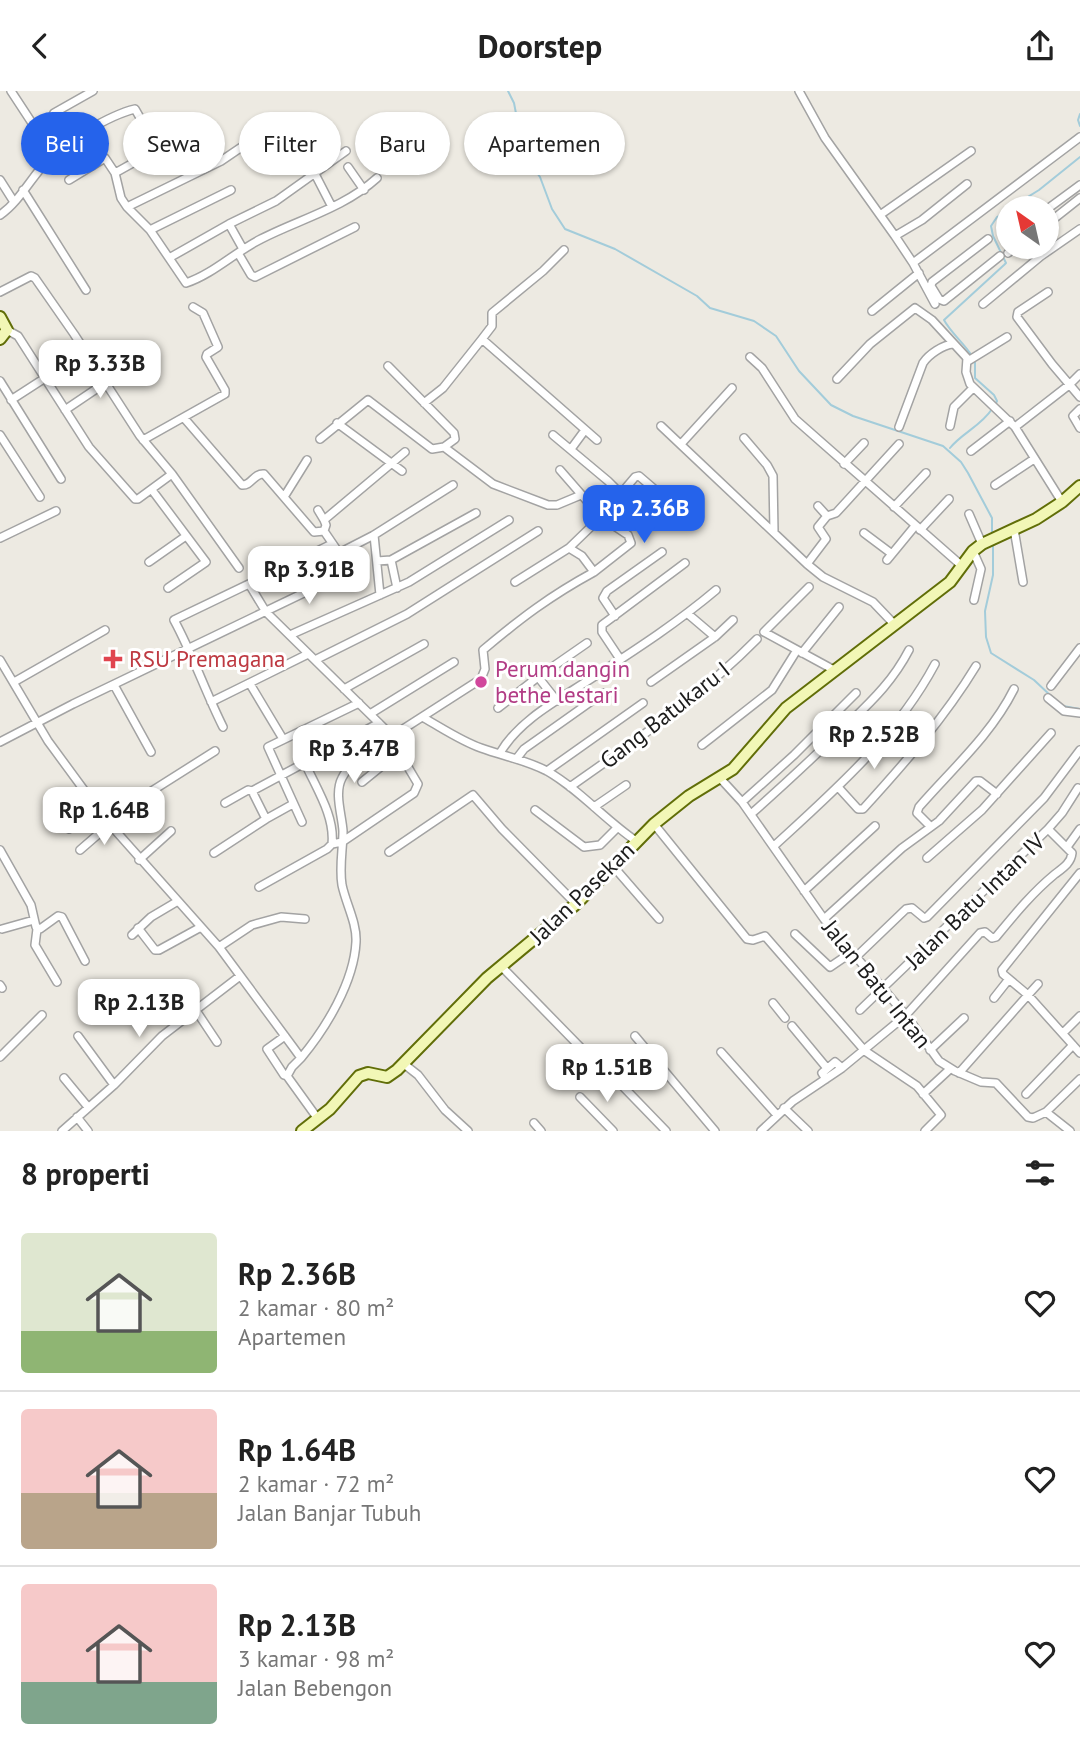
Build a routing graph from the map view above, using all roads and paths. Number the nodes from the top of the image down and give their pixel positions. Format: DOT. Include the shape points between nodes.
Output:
graph roads {
  1 [pos="11,91"];
  2 [pos="93,91"];
  3 [pos="800,91"];
  4 [pos="25,112"];
  5 [pos="56,112"];
  6 [pos="109,121"];
  7 [pos="1079,137"];
  8 [pos="239,149"];
  9 [pos="346,151"];
  10 [pos="971,151"];
  11 [pos="341,155"];
  12 [pos="348,167"];
  13 [pos="114,173"];
  14 [pos="36,175"];
  15 [pos="314,175"];
  16 [pos="316,175"];
  17 [pos="377,178"];
  18 [pos="0,180"];
  19 [pos="69,180"];
  20 [pos="967,184"];
  21 [pos="1080,185"];
  22 [pos="23,190"];
  23 [pos="231,190"];
  24 [pos="364,190"];
  25 [pos="1080,198"];
  26 [pos="1059,200"];
  27 [pos="14,202"];
  28 [pos="127,207"];
  29 [pos="332,207"];
  30 [pos="0,215"];
  31 [pos="880,215"];
  32 [pos="1059,215"];
  33 [pos="229,224"];
  34 [pos="355,226"];
  35 [pos="1080,229"];
  36 [pos="150,230"];
  37 [pos="895,236"];
  38 [pos="988,239"];
  39 [pos="564,250"];
  40 [pos="241,251"];
  41 [pos="169,258"];
  42 [pos="999,259"];
  43 [pos="913,263"];
  44 [pos="919,273"];
  45 [pos="86,291"];
  46 [pos="0,292"];
  47 [pos="1048,292"];
  48 [pos="937,301"];
  49 [pos="983,304"];
  50 [pos="194,307"];
  51 [pos="872,311"];
  52 [pos="0,317"];
  53 [pos="933,320"];
  54 [pos="3,334"];
  55 [pos="1007,337"];
  56 [pos="482,339"];
  57 [pos="954,344"];
  58 [pos="750,357"];
  59 [pos="968,361"];
  60 [pos="388,366"];
  61 [pos="1080,374"];
  62 [pos="45,378"];
  63 [pos="837,379"];
  64 [pos="0,381"];
  65 [pos="106,383"];
  66 [pos="1069,385"];
  67 [pos="732,388"];
  68 [pos="973,388"];
  69 [pos="1080,397"];
  70 [pos="11,400"];
  71 [pos="425,403"];
  72 [pos="65,409"];
  73 [pos="1080,409"];
  74 [pos="184,418"];
  75 [pos="337,423"];
  76 [pos="1012,424"];
  77 [pos="661,426"];
  78 [pos="950,426"];
  79 [pos="899,427"];
  80 [pos="1080,428"];
  81 [pos="585,430"];
  82 [pos="0,435"];
  83 [pos="553,435"];
  84 [pos="744,438"];
  85 [pos="320,439"];
  86 [pos="143,440"];
  87 [pos="597,440"];
  88 [pos="864,443"];
  89 [pos="681,444"];
  90 [pos="899,444"];
  91 [pos="444,447"];
  92 [pos="571,449"];
  93 [pos="971,451"];
  94 [pos="405,452"];
  95 [pos="1034,459"];
  96 [pos="307,460"];
  97 [pos="393,464"];
  98 [pos="844,464"];
  99 [pos="560,470"];
  100 [pos="402,471"];
  101 [pos="926,473"];
  102 [pos="172,474"];
  103 [pos="61,479"];
  104 [pos="864,481"];
  105 [pos="453,485"];
  106 [pos="995,485"];
  107 [pos="1080,488"];
  108 [pos="152,489"];
  109 [pos="620,493"];
  110 [pos="581,495"];
  111 [pos="40,497"];
  112 [pos="284,498"];
  113 [pos="949,499"];
  114 [pos="667,500"];
  115 [pos="1062,502"];
  116 [pos="818,506"];
  117 [pos="894,507"];
  118 [pos="318,510"];
  119 [pos="56,511"];
  120 [pos="475,513"];
  121 [pos="969,514"];
  122 [pos="643,516"];
  123 [pos="827,516"];
  124 [pos="601,517"];
  125 [pos="324,520"];
  126 [pos="509,520"];
  127 [pos="918,528"];
  128 [pos="1014,529"];
  129 [pos="324,531"];
  130 [pos="538,531"];
  131 [pos="774,532"];
  132 [pos="864,533"];
  133 [pos="1,534"];
  134 [pos="374,535"];
  135 [pos="186,536"];
  136 [pos="332,544"];
  137 [pos="978,547"];
  138 [pos="569,548"];
  139 [pos="662,552"];
  140 [pos="377,561"];
  141 [pos="391,561"];
  142 [pos="149,562"];
  143 [pos="685,563"];
  144 [pos="807,564"];
  145 [pos="962,566"];
  146 [pos="239,568"];
  147 [pos="594,572"];
  148 [pos="339,576"];
  149 [pos="515,582"];
  150 [pos="1023,582"];
  151 [pos="249,584"];
  152 [pos="397,587"];
  153 [pos="809,587"];
  154 [pos="168,589"];
  155 [pos="716,590"];
  156 [pos="380,595"];
  157 [pos="974,600"];
  158 [pos="839,607"];
  159 [pos="266,612"];
  160 [pos="688,614"];
  161 [pos="615,616"];
  162 [pos="733,620"];
  163 [pos="894,624"];
  164 [pos="105,630"];
  165 [pos="290,635"];
  166 [pos="715,637"];
  167 [pos="757,639"];
  168 [pos="424,643"];
  169 [pos="587,643"];
  170 [pos="1080,648"];
  171 [pos="190,649"];
  172 [pos="909,650"];
  173 [pos="799,651"];
  174 [pos="308,654"];
  175 [pos="620,659"];
  176 [pos="0,660"];
  177 [pos="315,660"];
  178 [pos="454,662"];
  179 [pos="935,664"];
  180 [pos="976,666"];
  181 [pos="834,670"];
  182 [pos="538,677"];
  183 [pos="14,682"];
  184 [pos="651,682"];
  185 [pos="250,684"];
  186 [pos="114,685"];
  187 [pos="1051,687"];
  188 [pos="344,689"];
  189 [pos="1014,689"];
  190 [pos="603,693"];
  191 [pos="856,693"];
  192 [pos="1048,698"];
  193 [pos="557,701"];
  194 [pos="211,702"];
  195 [pos="359,703"];
  196 [pos="643,703"];
  197 [pos="498,708"];
  198 [pos="1080,713"];
  199 [pos="370,714"];
  200 [pos="424,718"];
  201 [pos="37,722"];
  202 [pos="379,723"];
  203 [pos="223,727"];
  204 [pos="1051,733"];
  205 [pos="391,737"];
  206 [pos="283,739"];
  207 [pos="0,742"];
  208 [pos="702,745"];
  209 [pos="1080,750"];
  210 [pos="151,751"];
  211 [pos="215,751"];
  212 [pos="399,752"];
  213 [pos="500,753"];
  214 [pos="517,758"];
  215 [pos="305,763"];
  216 [pos="547,771"];
  217 [pos="280,777"];
  218 [pos="719,778"];
  219 [pos="362,782"];
  220 [pos="626,785"];
  221 [pos="570,787"];
  222 [pos="838,787"];
  223 [pos="1078,788"];
  224 [pos="252,791"];
  225 [pos="997,794"];
  226 [pos="742,802"];
  227 [pos="225,803"];
  228 [pos="293,804"];
  229 [pos="594,807"];
  230 [pos="97,808"];
  231 [pos="535,810"];
  232 [pos="751,814"];
  233 [pos="266,820"];
  234 [pos="108,822"];
  235 [pos="302,822"];
  236 [pos="654,824"];
  237 [pos="875,826"];
  238 [pos="930,827"];
  239 [pos="617,828"];
  240 [pos="69,829"];
  241 [pos="1048,829"];
  242 [pos="1080,829"];
  243 [pos="172,831"];
  244 [pos="636,841"];
  245 [pos="342,842"];
  246 [pos="332,844"];
  247 [pos="774,846"];
  248 [pos="1067,847"];
  249 [pos="0,850"];
  250 [pos="80,850"];
  251 [pos="389,852"];
  252 [pos="214,853"];
  253 [pos="927,858"];
  254 [pos="139,860"];
  255 [pos="613,866"];
  256 [pos="1080,873"];
  257 [pos="259,887"];
  258 [pos="804,891"];
  259 [pos="177,901"];
  260 [pos="576,904"];
  261 [pos="305,919"];
  262 [pos="659,919"];
  263 [pos="824,919"];
  264 [pos="34,920"];
  265 [pos="201,927"];
  266 [pos="2,929"];
  267 [pos="37,929"];
  268 [pos="138,929"];
  269 [pos="795,934"];
  270 [pos="132,935"];
  271 [pos="219,947"];
  272 [pos="854,954"];
  273 [pos="85,961"];
  274 [pos="501,966"];
  275 [pos="240,976"];
  276 [pos="1009,979"];
  277 [pos="57,982"];
  278 [pos="1038,984"];
  279 [pos="883,990"];
  280 [pos="1028,995"];
  281 [pos="994,998"];
  282 [pos="773,1003"];
  283 [pos="195,1009"];
  284 [pos="860,1010"];
  285 [pos="42,1015"];
  286 [pos="905,1016"];
  287 [pos="1080,1016"];
  288 [pos="785,1018"];
  289 [pos="964,1018"];
  290 [pos="792,1026"];
  291 [pos="1063,1033"];
  292 [pos="78,1035"];
  293 [pos="285,1036"];
  294 [pos="635,1036"];
  295 [pos="217,1042"];
  296 [pos="1073,1045"];
  297 [pos="582,1049"];
  298 [pos="930,1050"];
  299 [pos="864,1051"];
  300 [pos="721,1052"];
  301 [pos="1080,1053"];
  302 [pos="0,1057"];
  303 [pos="301,1058"];
  304 [pos="404,1064"];
  305 [pos="826,1067"];
  306 [pos="842,1068"];
  307 [pos="606,1069"];
  308 [pos="950,1069"];
  309 [pos="959,1073"];
  310 [pos="287,1076"];
  311 [pos="64,1078"];
  312 [pos="826,1079"];
  313 [pos="1080,1079"];
  314 [pos="114,1085"];
  315 [pos="923,1094"];
  316 [pos="1026,1094"];
  317 [pos="580,1097"];
  318 [pos="88,1107"];
  319 [pos="784,1108"];
  320 [pos="1046,1112"];
  321 [pos="776,1115"];
  322 [pos="77,1117"];
  323 [pos="318,1119"];
  324 [pos="534,1123"];
  325 [pos="1064,1129"];
  326 [pos="763,1130"];
  327 [pos="62,1131"];
  328 [pos="88,1131"];
  329 [pos="302,1131"];
  330 [pos="468,1131"];
  331 [pos="541,1131"];
  332 [pos="613,1131"];
  333 [pos="666,1131"];
  334 [pos="715,1131"];
  335 [pos="808,1131"];
  336 [pos="925,1131"];
  1 -- 4 [label="street"];
  2 -- 5 [label="street"];
  3 -- 31 [label="street" via="825,138"];
  6 -- 13 [label="street" via="135,109 158,149"];
  7 -- 43 [label="street"];
  8 -- 28 [label="street"];
  9 -- 11 [label="street"];
  10 -- 31 [label="street"];
  12 -- 24 [label="street"];
  13 -- 19 [label="street" via="102,159"];
  13 -- 28 [label="street"];
  14 -- 22 [label="street"];
  15 -- 33 [label="street" via="276,201"];
  16 -- 29 [label="street"];
  17 -- 24 [label="street"];
  18 -- 27 [label="street"];
  20 -- 37 [label="street"];
  21 -- 26 [label="street"];
  22 -- 27 [label="street"];
  22 -- 45 [label="street"];
  23 -- 36 [label="street"];
  24 -- 29 [label="street"];
  25 -- 32 [label="street"];
  27 -- 30 [label="street"];
  28 -- 36 [label="street"];
  29 -- 40 [label="street"];
  31 -- 37 [label="street"];
  33 -- 40 [label="street"];
  33 -- 41 [label="street"];
  34 -- 40 [label="street" via="255,277"];
  35 -- 49 [label="street"];
  36 -- 41 [label="street"];
  37 -- 43 [label="street"];
  38 -- 48 [label="street" via="932,282"];
  39 -- 56 [label="street" via="493,311 492,326"];
  40 -- 41 [label="street" via="186,283"];
  42 -- 48 [label="street" via="944,301"];
  43 -- 44 [label="street"];
  44 -- 48 [label="street"];
  44 -- 51 [label="street"];
  46 -- 65 [label="street" via="31,276"];
  47 -- 66 [label="street" via="1017,317"];
  48 -- 53 [label="street"];
  50 -- 74 [label="street" via="204,313 218,347 206,357 226,391"];
  52 -- 54 [label="street"];
  53 -- 57 [label="street"];
  53 -- 63 [label="street" via="915,308 870,344"];
  54 -- 62 [label="street" via="18,336"];
  55 -- 59 [label="street"];
  56 -- 71 [label="street"];
  56 -- 81 [label="street"];
  57 -- 59 [label="street"];
  57 -- 79 [label="street" via="923,363"];
  58 -- 98 [label="street" via="762,367 790,414"];
  59 -- 68 [label="street" via="967,376"];
  60 -- 71 [label="street"];
  61 -- 66 [label="street"];
  62 -- 70 [label="street"];
  62 -- 72 [label="street"];
  64 -- 70 [label="street"];
  65 -- 72 [label="street"];
  65 -- 86 [label="street"];
  66 -- 69 [label="street"];
  66 -- 76 [label="street"];
  67 -- 89 [label="street"];
  68 -- 76 [label="street"];
  68 -- 78 [label="street" via="954,407"];
  70 -- 103 [label="street"];
  71 -- 91 [label="street" via="455,435"];
  72 -- 108 [label="street" via="89,447 135,499"];
  73 -- 80 [label="street" via="1073,417"];
  74 -- 86 [label="street"];
  74 -- 112 [label="street" via="242,485 264,474"];
  75 -- 85 [label="street"];
  75 -- 91 [label="street" via="368,400 428,447"];
  75 -- 97 [label="street"];
  76 -- 93 [label="street"];
  76 -- 95 [label="street"];
  77 -- 89 [label="street"];
  81 -- 87 [label="street"];
  81 -- 92 [label="street"];
  82 -- 111 [label="street"];
  83 -- 92 [label="street"];
  84 -- 131 [label="street" via="773,476"];
  86 -- 102 [label="street"];
  88 -- 98 [label="street"];
  89 -- 131 [label="street"];
  90 -- 104 [label="street"];
  91 -- 110 [label="street" via="493,484 548,505"];
  92 -- 109 [label="street"];
  94 -- 97 [label="street"];
  95 -- 106 [label="street"];
  95 -- 115 [label="street"];
  96 -- 112 [label="street"];
  97 -- 100 [label="street"];
  97 -- 125 [label="street"];
  98 -- 104 [label="street"];
  99 -- 110 [label="street"];
  101 -- 117 [label="street"];
  102 -- 108 [label="street"];
  102 -- 146 [label="street"];
  104 -- 117 [label="street"];
  104 -- 123 [label="street" via="834,515"];
  105 -- 134 [label="street"];
  107 -- 115 [label="street"];
  108 -- 135 [label="street"];
  109 -- 114 [label="street" via="639,476"];
  109 -- 122 [label="street"];
  109 -- 124 [label="street"];
  110 -- 124 [label="street"];
  112 -- 129 [label="street" via="314,532"];
  113 -- 127 [label="street"];
  115 -- 128 [label="street"];
  116 -- 123 [label="street"];
  117 -- 127 [label="street"];
  118 -- 125 [label="street"];
  119 -- 133 [label="street"];
  120 -- 141 [label="street"];
  121 -- 137 [label="street"];
  123 -- 144 [label="street" via="818,527 826,542"];
  124 -- 138 [label="street"];
  124 -- 147 [label="street" via="628,535 631,543"];
  125 -- 129 [label="street"];
  126 -- 152 [label="street"];
  127 -- 132 [label="street" via="889,557"];
  127 -- 145 [label="street"];
  128 -- 137 [label="street"];
  128 -- 150 [label="street"];
  129 -- 136 [label="street"];
  130 -- 177 [label="street" via="407,614"];
  131 -- 144 [label="street"];
  134 -- 136 [label="street" via="339,553"];
  134 -- 140 [label="street"];
  135 -- 142 [label="street"];
  135 -- 154 [label="street" via="206,562"];
  136 -- 151 [label="street"];
  137 -- 145 [label="street, Jalan Pasekan"];
  137 -- 157 [label="street" via="981,569"];
  138 -- 147 [label="street"];
  138 -- 149 [label="street"];
  139 -- 161 [label="street" via="607,591 603,598"];
  140 -- 141 [label="street"];
  140 -- 156 [label="street"];
  141 -- 152 [label="street"];
  143 -- 161 [label="street"];
  144 -- 163 [label="street" via="873,602"];
  145 -- 163 [label="street, Jalan Pasekan" via="950,582"];
  147 -- 200 [label="street" via="530,610 485,648 481,679"];
  148 -- 159 [label="street"];
  151 -- 159 [label="street"];
  151 -- 171 [label="street" via="174,620"];
  152 -- 156 [label="street"];
  153 -- 173 [label="street" via="764,632"];
  155 -- 160 [label="street"];
  156 -- 165 [label="street"];
  158 -- 173 [label="street"];
  159 -- 165 [label="street"];
  159 -- 171 [label="street"];
  160 -- 166 [label="street"];
  160 -- 175 [label="street"];
  161 -- 175 [label="street" via="600,628"];
  162 -- 166 [label="street"];
  163 -- 181 [label="street, Jalan Pasekan"];
  164 -- 183 [label="street"];
  165 -- 174 [label="street"];
  166 -- 184 [label="street"];
  167 -- 221 [label="street, Gang Batukaru I" via="699,692"];
  168 -- 188 [label="street"];
  169 -- 182 [label="street"];
  170 -- 187 [label="street"];
  171 -- 186 [label="street"];
  171 -- 194 [label="street"];
  172 -- 232 [label="street" via="880,695"];
  173 -- 181 [label="street"];
  173 -- 208 [label="street" via="772,690"];
  174 -- 177 [label="street"];
  174 -- 185 [label="street"];
  175 -- 193 [label="street"];
  176 -- 183 [label="street"];
  177 -- 188 [label="street"];
  178 -- 199 [label="street"];
  179 -- 222 [label="street" via="902,716"];
  180 -- 222 [label="street" via="936,724 864,807 858,809"];
  181 -- 218 [label="street, Jalan Pasekan" via="786,708 737,766"];
  182 -- 193 [label="street"];
  182 -- 197 [label="street"];
  183 -- 201 [label="street"];
  185 -- 194 [label="street"];
  185 -- 206 [label="street"];
  186 -- 201 [label="street"];
  186 -- 210 [label="street"];
  188 -- 195 [label="street"];
  189 -- 238 [label="street" via="985,733 919,807 917,813"];
  190 -- 214 [label="street"];
  191 -- 226 [label="street"];
  192 -- 198 [label="street" via="1064,712"];
  193 -- 213 [label="street" via="514,732"];
  194 -- 203 [label="street"];
  195 -- 199 [label="street"];
  195 -- 206 [label="street"];
  196 -- 216 [label="street"];
  199 -- 202 [label="street"];
  200 -- 205 [label="street"];
  200 -- 213 [label="street" via="478,747"];
  201 -- 207 [label="street"];
  201 -- 230 [label="street"];
  202 -- 205 [label="street"];
  202 -- 215 [label="street"];
  204 -- 225 [label="street"];
  205 -- 212 [label="street"];
  205 -- 245 [label="street" via="342,777"];
  206 -- 217 [label="street" via="267,749"];
  209 -- 272 [label="street" via="1049,792 927,917 906,909"];
  211 -- 234 [label="street"];
  212 -- 219 [label="street"];
  212 -- 245 [label="street" via="418,788"];
  213 -- 214 [label="street"];
  214 -- 216 [label="street"];
  215 -- 217 [label="street"];
  215 -- 246 [label="street" via="323,802"];
  216 -- 221 [label="street"];
  217 -- 224 [label="street"];
  217 -- 228 [label="street"];
  218 -- 226 [label="street, Jalan Batu Intan"];
  218 -- 236 [label="street, Jalan Pasekan"];
  220 -- 229 [label="street"];
  221 -- 229 [label="street"];
  222 -- 247 [label="street"];
  223 -- 241 [label="street"];
  224 -- 227 [label="street"];
  224 -- 233 [label="street"];
  225 -- 238 [label="street" via="976,781"];
  225 -- 253 [label="street"];
  226 -- 232 [label="street, Jalan Batu Intan"];
  228 -- 233 [label="street"];
  228 -- 235 [label="street"];
  229 -- 239 [label="street"];
  230 -- 234 [label="street"];
  230 -- 240 [label="street"];
  231 -- 239 [label="street" via="584,847 595,848"];
  232 -- 247 [label="street, Jalan Batu Intan"];
  233 -- 252 [label="street"];
  234 -- 250 [label="street"];
  234 -- 254 [label="street"];
  236 -- 244 [label="street, Jalan Pasekan"];
  236 -- 299 [label="street" via="747,939 765,936"];
  237 -- 258 [label="street"];
  238 -- 263 [label="street"];
  239 -- 244 [label="street"];
  241 -- 248 [label="street, Jalan Batu Intan IV"];
  241 -- 279 [label="street, Jalan Batu Intan IV"];
  242 -- 248 [label="street"];
  243 -- 254 [label="street"];
  244 -- 255 [label="street, Jalan Pasekan"];
  245 -- 246 [label="street"];
  245 -- 303 [label="street" via="340,873 356,933 354,956 334,1009"];
  246 -- 257 [label="street"];
  247 -- 258 [label="street, Jalan Batu Intan"];
  248 -- 286 [label="street" via="1073,856 1065,867 1033,893 996,937 980,933"];
  249 -- 264 [label="street"];
  251 -- 260 [label="street" via="473,795"];
  254 -- 259 [label="street"];
  255 -- 260 [label="street, Jalan Pasekan"];
  255 -- 262 [label="street"];
  256 -- 276 [label="street" via="1002,969"];
  258 -- 263 [label="street, Jalan Batu Intan"];
  259 -- 265 [label="street"];
  259 -- 268 [label="street"];
  260 -- 274 [label="street, Jalan Pasekan"];
  261 -- 271 [label="street" via="277,917 249,927"];
  263 -- 272 [label="street, Jalan Batu Intan"];
  264 -- 266 [label="street"];
  264 -- 267 [label="street"];
  265 -- 268 [label="street" via="161,950 155,950"];
  265 -- 271 [label="street"];
  267 -- 273 [label="street" via="62,917"];
  267 -- 277 [label="street" via="35,945"];
  268 -- 270 [label="street"];
  269 -- 272 [label="street" via="830,967"];
  271 -- 275 [label="street"];
  272 -- 279 [label="street, Jalan Batu Intan"];
  274 -- 297 [label="street"];
  274 -- 304 [label="street, Jalan Pasekan"];
  275 -- 283 [label="street"];
  275 -- 293 [label="street"];
  276 -- 280 [label="street"];
  276 -- 281 [label="street"];
  278 -- 280 [label="street"];
  279 -- 284 [label="street, Jalan Batu Intan IV"];
  279 -- 286 [label="street, Jalan Batu Intan"];
  280 -- 291 [label="street"];
  280 -- 309 [label="street"];
  282 -- 288 [label="street"];
  283 -- 295 [label="street"];
  283 -- 314 [label="street"];
  285 -- 302 [label="street"];
  286 -- 298 [label="street, Jalan Batu Intan"];
  286 -- 299 [label="street"];
  287 -- 291 [label="street"];
  289 -- 298 [label="street"];
  290 -- 305 [label="street"];
  291 -- 296 [label="street"];
  292 -- 314 [label="street"];
  293 -- 303 [label="street"];
  293 -- 310 [label="street" via="267,1049"];
  294 -- 334 [label="street"];
  296 -- 301 [label="street"];
  296 -- 316 [label="street"];
  298 -- 308 [label="street, Jalan Batu Intan"];
  299 -- 306 [label="street"];
  299 -- 315 [label="street"];
  300 -- 321 [label="street"];
  303 -- 310 [label="street"];
  304 -- 323 [label="street, Jalan Pasekan" via="387,1077 359,1076"];
  304 -- 330 [label="street"];
  305 -- 306 [label="street" via="835,1062"];
  305 -- 312 [label="street" via="821,1073"];
  306 -- 312 [label="street"];
  307 -- 333 [label="street"];
  308 -- 309 [label="street, Jalan Batu Intan"];
  308 -- 315 [label="street"];
  309 -- 320 [label="street, Jalan Batu Intan" via="996,1083 1030,1118"];
  310 -- 323 [label="street"];
  311 -- 318 [label="street"];
  312 -- 319 [label="street"];
  313 -- 320 [label="street"];
  314 -- 318 [label="street"];
  315 -- 336 [label="street" via="941,1115"];
  317 -- 332 [label="street"];
  318 -- 322 [label="street"];
  319 -- 321 [label="street"];
  319 -- 335 [label="street"];
  320 -- 325 [label="street, Jalan Batu Intan"];
  321 -- 326 [label="street"];
  322 -- 327 [label="street"];
  322 -- 328 [label="street"];
  323 -- 329 [label="street, Jalan Pasekan"];
  324 -- 331 [label="street"];
}
